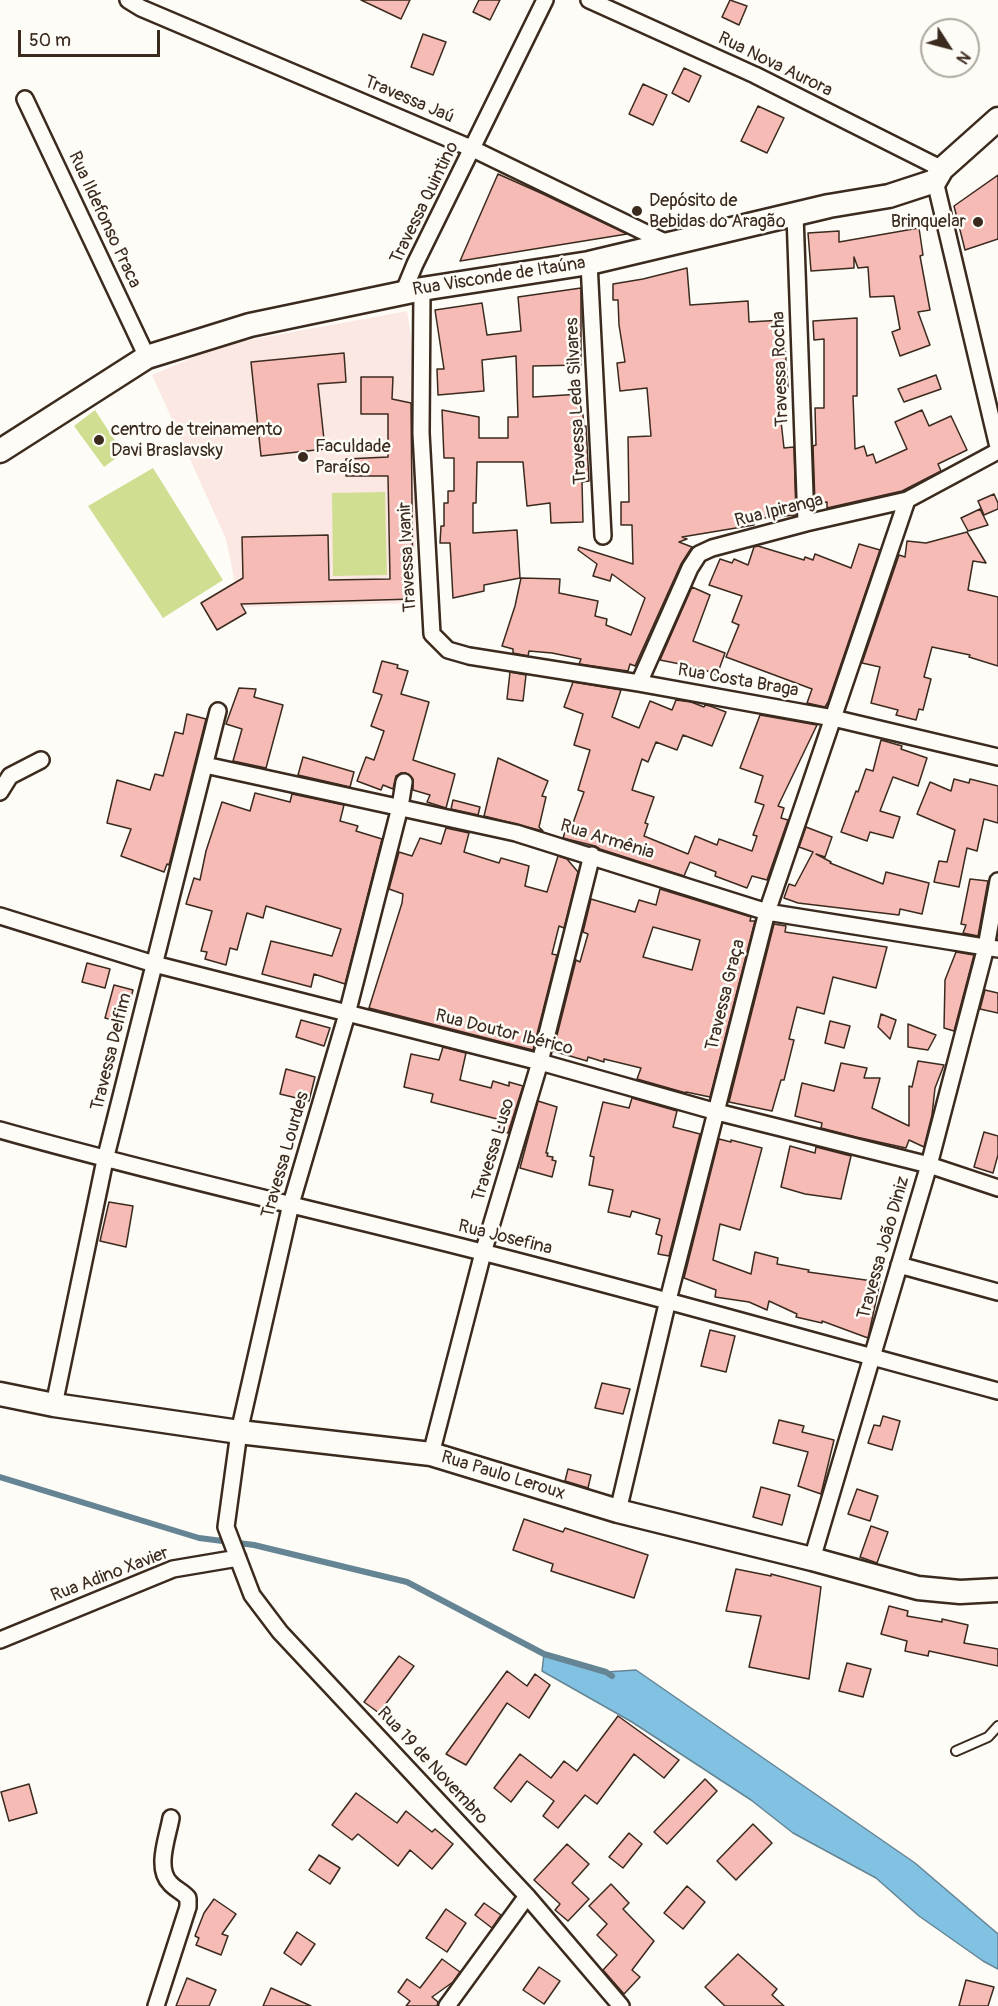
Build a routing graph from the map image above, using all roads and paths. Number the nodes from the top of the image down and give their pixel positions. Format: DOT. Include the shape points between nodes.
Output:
graph roads {
  1 [pos="545,0"];
  2 [pos="589,0"];
  3 [pos="137,3"];
  4 [pos="25,99"];
  5 [pos="998,118"];
  6 [pos="473,149"];
  7 [pos="938,175"];
  8 [pos="795,215"];
  9 [pos="671,244"];
  10 [pos="589,263"];
  11 [pos="413,291"];
  12 [pos="147,357"];
  13 [pos="998,449"];
  14 [pos="0,451"];
  15 [pos="907,500"];
  16 [pos="806,522"];
  17 [pos="603,536"];
  18 [pos="469,657"];
  19 [pos="639,683"];
  20 [pos="218,711"];
  21 [pos="833,718"];
  22 [pos="998,757"];
  23 [pos="41,760"];
  24 [pos="205,765"];
  25 [pos="404,782"];
  26 [pos="0,792"];
  27 [pos="400,807"];
  28 [pos="592,855"];
  29 [pos="998,881"];
  30 [pos="767,912"];
  31 [pos="0,916"];
  32 [pos="992,948"];
  33 [pos="154,964"];
  34 [pos="347,1014"];
  35 [pos="540,1062"];
  36 [pos="717,1112"];
  37 [pos="0,1130"];
  38 [pos="105,1160"];
  39 [pos="929,1165"];
  40 [pos="998,1188"];
  41 [pos="291,1204"];
  42 [pos="483,1253"];
  43 [pos="899,1265"];
  44 [pos="998,1292"];
  45 [pos="668,1300"];
  46 [pos="873,1358"];
  47 [pos="998,1391"];
  48 [pos="0,1394"];
  49 [pos="54,1405"];
  50 [pos="238,1432"];
  51 [pos="431,1454"];
  52 [pos="618,1511"];
  53 [pos="228,1534"];
  54 [pos="238,1558"];
  55 [pos="812,1559"];
  56 [pos="998,1590"];
  57 [pos="0,1640"];
  58 [pos="998,1726"];
  59 [pos="956,1751"];
  60 [pos="171,1818"];
  61 [pos="527,1896"];
  62 [pos="156,2006"];
  63 [pos="447,2006"];
  64 [pos="621,2006"];
  1 -- 6 [label="street, Travessa Quintino"];
  2 -- 7 [label="street, Rua Nova Aurora" via="755,75"];
  3 -- 6 [label="street, Travessa Jaú"];
  4 -- 12 [label="street, Rua Ildefonso Praca"];
  5 -- 7 [label="main road, Rua Visconde de Itaúna"];
  6 -- 9 [label="street, Travessa Jaú"];
  6 -- 11 [label="street, Travessa Quintino" via="415,264"];
  7 -- 8 [label="main road, Rua Visconde de Itaúna" via="889,196"];
  7 -- 13 [label="street"];
  8 -- 9 [label="main road, Rua Visconde de Itaúna"];
  8 -- 16 [label="street, Travessa Rocha"];
  9 -- 10 [label="main road, Rua Visconde de Itaúna"];
  10 -- 11 [label="main road, Rua Visconde de Itaúna"];
  10 -- 17 [label="street, Travessa Leda Silvares"];
  11 -- 12 [label="main road, Rua Visconde de Itaúna" via="250,325"];
  11 -- 18 [label="street, Travessa Ivanir" via="432,634 448,650"];
  12 -- 14 [label="main road, Rua Visconde de Itaúna"];
  13 -- 15 [label="street, Rua Ipiranga"];
  15 -- 16 [label="street, Rua Ipiranga"];
  15 -- 21 [label="street, Travessa Graça"];
  16 -- 19 [label="street, Rua Ipiranga" via="699,554"];
  18 -- 19 [label="street, Rua Costa Braga"];
  19 -- 21 [label="street, Rua Costa Braga"];
  20 -- 24 [label="street, Travessa Delfim"];
  21 -- 22 [label="street, Rua Costa Braga"];
  21 -- 30 [label="street, Travessa Graça"];
  23 -- 26 [label="street" via="10,776"];
  24 -- 27 [label="street, Rua Armênia"];
  24 -- 33 [label="street, Travessa Delfim"];
  25 -- 27 [label="street, Travessa Lourdes"];
  27 -- 28 [label="street, Rua Armênia"];
  27 -- 34 [label="street, Travessa Lourdes"];
  28 -- 30 [label="street, Rua Armênia"];
  28 -- 35 [label="street, Travessa Luso"];
  29 -- 32 [label="street"];
  30 -- 32 [label="street, Rua Armênia"];
  30 -- 36 [label="street, Travessa Graça"];
  31 -- 33 [label="street, Rua Doutor Ibérico"];
  32 -- 39 [label="street, Travessa João Diniz"];
  33 -- 34 [label="street, Rua Doutor Ibérico"];
  33 -- 38 [label="street, Travessa Delfim"];
  34 -- 35 [label="street, Rua Doutor Ibérico"];
  34 -- 41 [label="street, Travessa Lourdes"];
  35 -- 36 [label="street, Rua Doutor Ibérico"];
  35 -- 42 [label="street, Travessa Luso"];
  36 -- 39 [label="street, Rua Doutor Ibérico"];
  36 -- 45 [label="street, Travessa Graça"];
  37 -- 38 [label="street, Rua Josefina"];
  38 -- 41 [label="street, Rua Josefina"];
  38 -- 49 [label="street, Travessa Delfim"];
  39 -- 40 [label="street, Rua Doutor Ibérico"];
  39 -- 43 [label="street, Travessa João Diniz"];
  41 -- 42 [label="street, Rua Josefina"];
  41 -- 50 [label="street, Travessa Lourdes"];
  42 -- 45 [label="street, Rua Josefina"];
  42 -- 51 [label="street, Travessa Luso"];
  43 -- 44 [label="street"];
  43 -- 46 [label="street, Travessa João Diniz"];
  45 -- 46 [label="street, Rua Josefina"];
  45 -- 52 [label="street, Travessa Graça"];
  46 -- 47 [label="street, Rua Josefina"];
  46 -- 55 [label="street, Travessa João Diniz"];
  48 -- 49 [label="main road, Rua Paulo Leroux"];
  49 -- 50 [label="main road, Rua Paulo Leroux"];
  50 -- 51 [label="main road, Rua Paulo Leroux"];
  50 -- 53 [label="street, Travessa Lourdes"];
  51 -- 52 [label="main road, Rua Paulo Leroux"];
  52 -- 55 [label="main road, Rua Paulo Leroux"];
  53 -- 54 [label="street, Rua 19 de Novembro"];
  54 -- 57 [label="street, Rua Adino Xavier" via="173,1569"];
  54 -- 61 [label="street, Rua 19 de Novembro" via="252,1595 280,1632"];
  55 -- 56 [label="main road, Rua Paulo Leroux" via="918,1588 960,1593"];
  58 -- 59 [label="lane" via="988,1737"];
  60 -- 62 [label="street" via="164,1874 188,1898 188,1907"];
  61 -- 63 [label="street"];
  61 -- 64 [label="street, Rua 19 de Novembro"];
}
